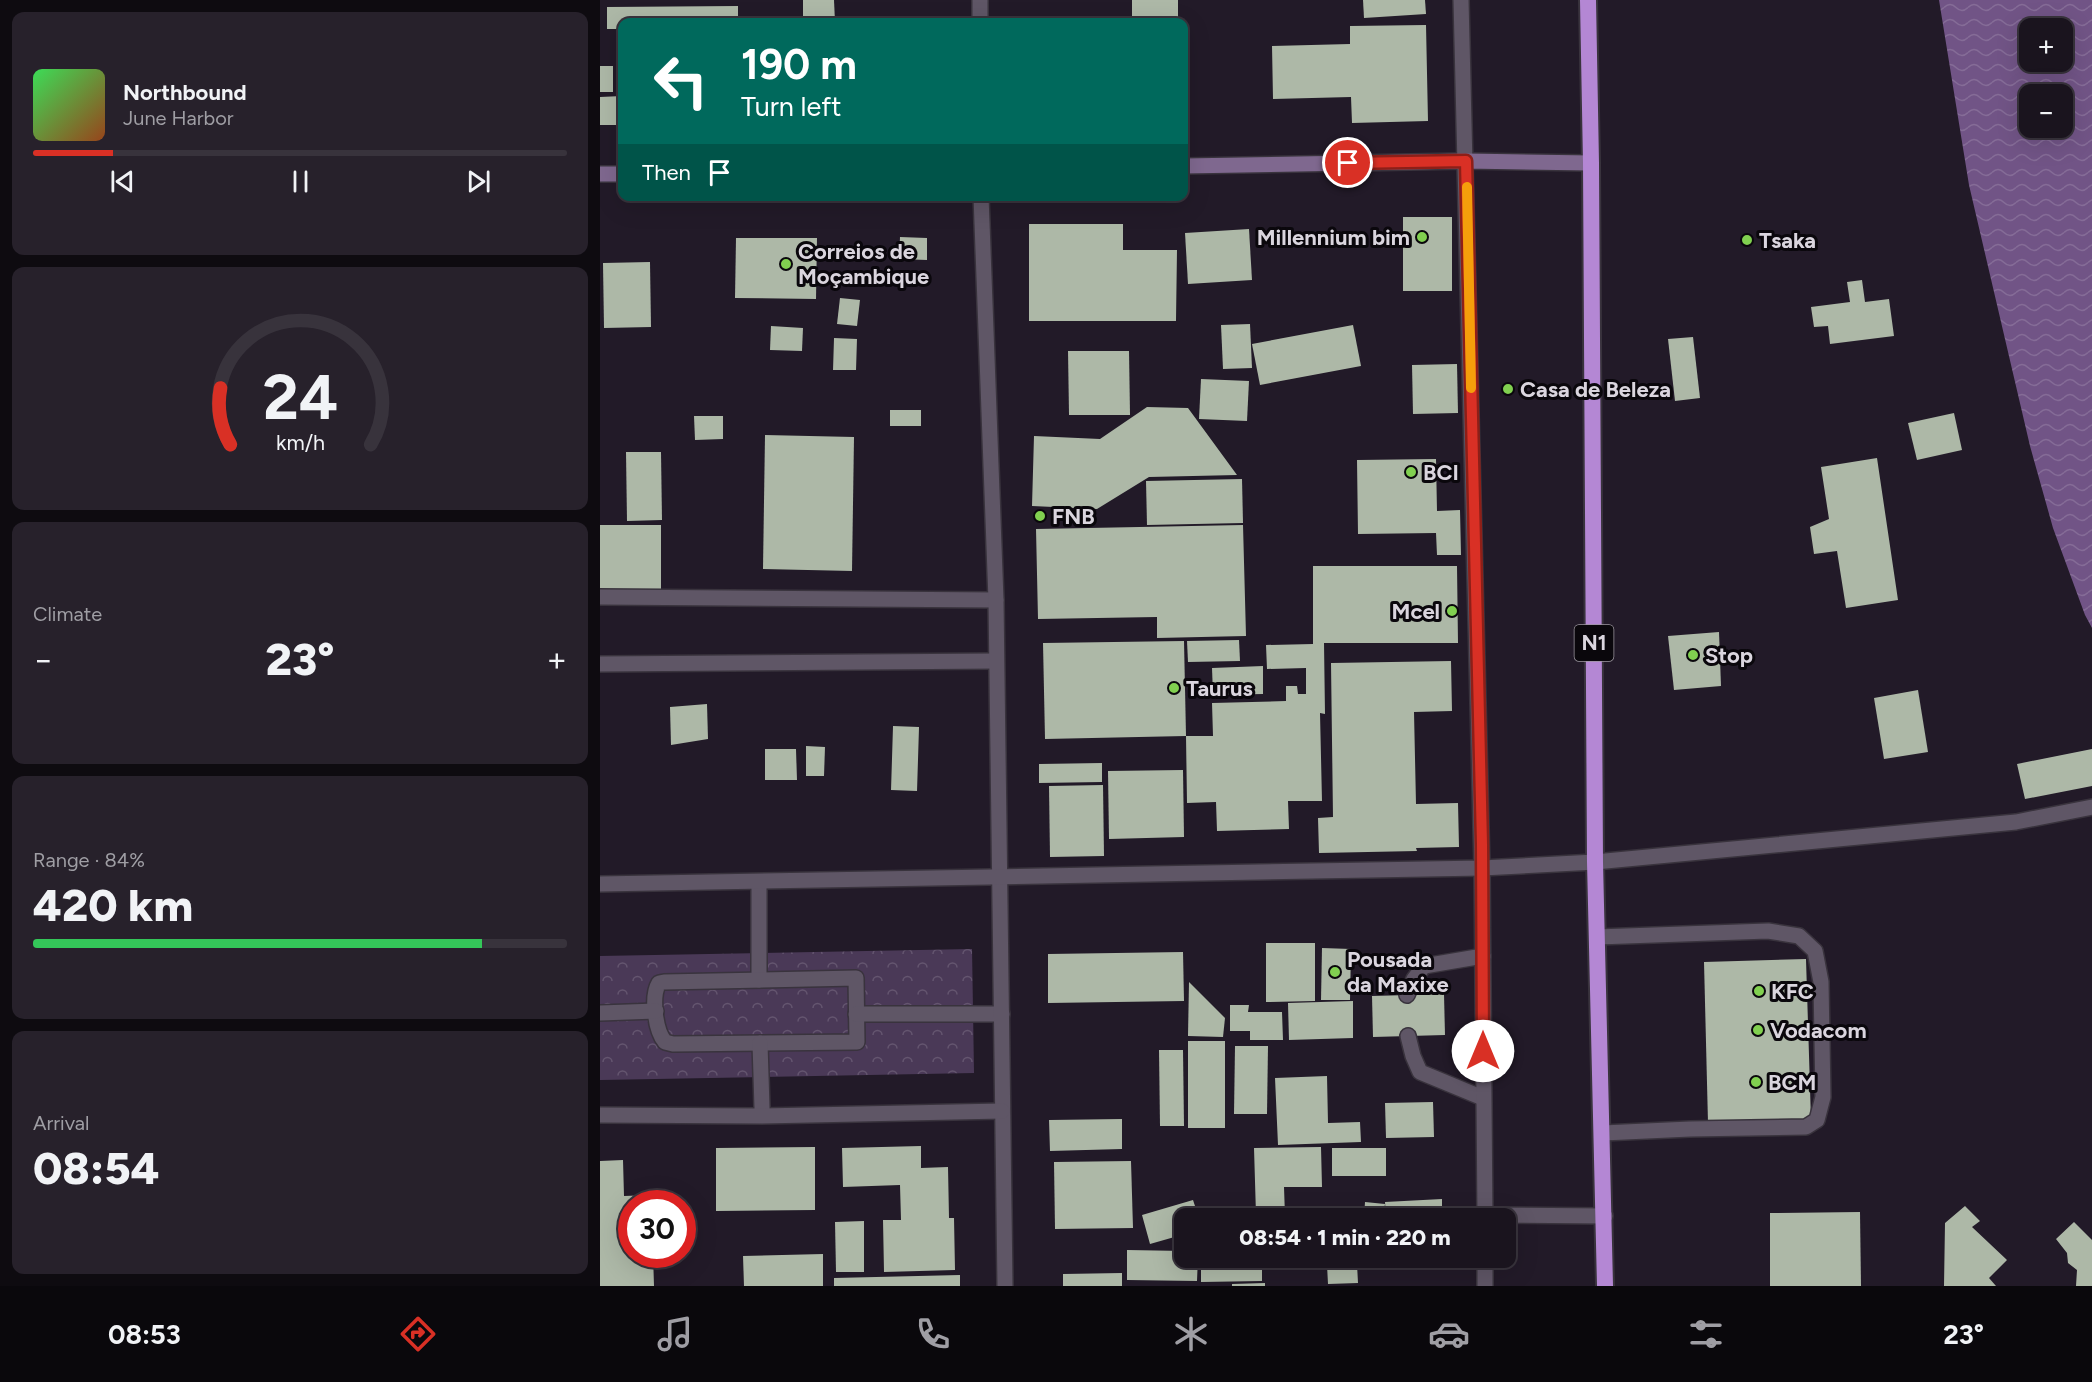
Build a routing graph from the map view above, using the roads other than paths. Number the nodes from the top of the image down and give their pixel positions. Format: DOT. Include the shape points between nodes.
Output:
graph roads {
  1 [pos="980,0"];
  2 [pos="1461,0"];
  3 [pos="1588,0"];
  4 [pos="980,18"];
  5 [pos="1466,161"];
  6 [pos="1591,163"];
  7 [pos="1188,166"];
  8 [pos="600,174"];
  9 [pos="618,174"];
  10 [pos="981,201"];
  11 [pos="600,597"];
  12 [pos="996,600"];
  13 [pos="996,661"];
  14 [pos="600,664"];
  15 [pos="2092,807"];
  16 [pos="1595,862"];
  17 [pos="1482,868"];
  18 [pos="1000,878"];
  19 [pos="759,883"];
  20 [pos="600,884"];
  21 [pos="1597,937"];
  22 [pos="1483,956"];
  23 [pos="759,980"];
  24 [pos="1407,995"];
  25 [pos="656,1011"];
  26 [pos="600,1012"];
  27 [pos="856,1014"];
  28 [pos="1002,1014"];
  29 [pos="1407,1036"];
  30 [pos="760,1043"];
  31 [pos="1484,1098"];
  32 [pos="1002,1111"];
  33 [pos="762,1112"];
  34 [pos="600,1115"];
  35 [pos="1603,1133"];
  36 [pos="1485,1208"];
  37 [pos="1516,1216"];
  38 [pos="1605,1216"];
  39 [pos="1485,1268"];
  40 [pos="1005,1286"];
  41 [pos="1485,1286"];
  42 [pos="1605,1286"];
  1 -- 4 [label="street"];
  2 -- 5 [label="street"];
  3 -- 6 [label="highway, N1"];
  5 -- 6 [label="main road"];
  5 -- 7 [label="main road"];
  5 -- 17 [label="street"];
  6 -- 16 [label="highway, N1"];
  8 -- 9 [label="main road"];
  10 -- 12 [label="street"];
  11 -- 12 [label="street"];
  12 -- 13 [label="street"];
  13 -- 14 [label="street"];
  13 -- 18 [label="street"];
  15 -- 16 [label="street" via="2016,822"];
  16 -- 17 [label="street"];
  16 -- 21 [label="highway, N1"];
  17 -- 18 [label="street"];
  17 -- 22 [label="street"];
  18 -- 19 [label="street"];
  18 -- 28 [label="street"];
  19 -- 20 [label="street"];
  19 -- 23 [label="street"];
  21 -- 35 [label="highway, N1"];
  21 -- 35 [label="street" via="1768,932 1799,936 1815,951 1821,982 1823,1097 1817,1120 1806,1127"];
  22 -- 24 [label="street" via="1424,966"];
  22 -- 31 [label="street"];
  23 -- 25 [label="street" via="659,983"];
  23 -- 27 [label="street" via="856,978"];
  25 -- 26 [label="street"];
  25 -- 30 [label="street" via="657,1028 664,1042"];
  27 -- 28 [label="street"];
  27 -- 30 [label="street" via="857,1042"];
  28 -- 32 [label="street"];
  29 -- 31 [label="street" via="1420,1072"];
  30 -- 33 [label="street"];
  31 -- 36 [label="street"];
  32 -- 33 [label="street"];
  32 -- 40 [label="street"];
  33 -- 34 [label="street"];
  35 -- 38 [label="highway, N1"];
  37 -- 38 [label="street"];
  38 -- 42 [label="highway, N1"];
  39 -- 41 [label="street"];
}
